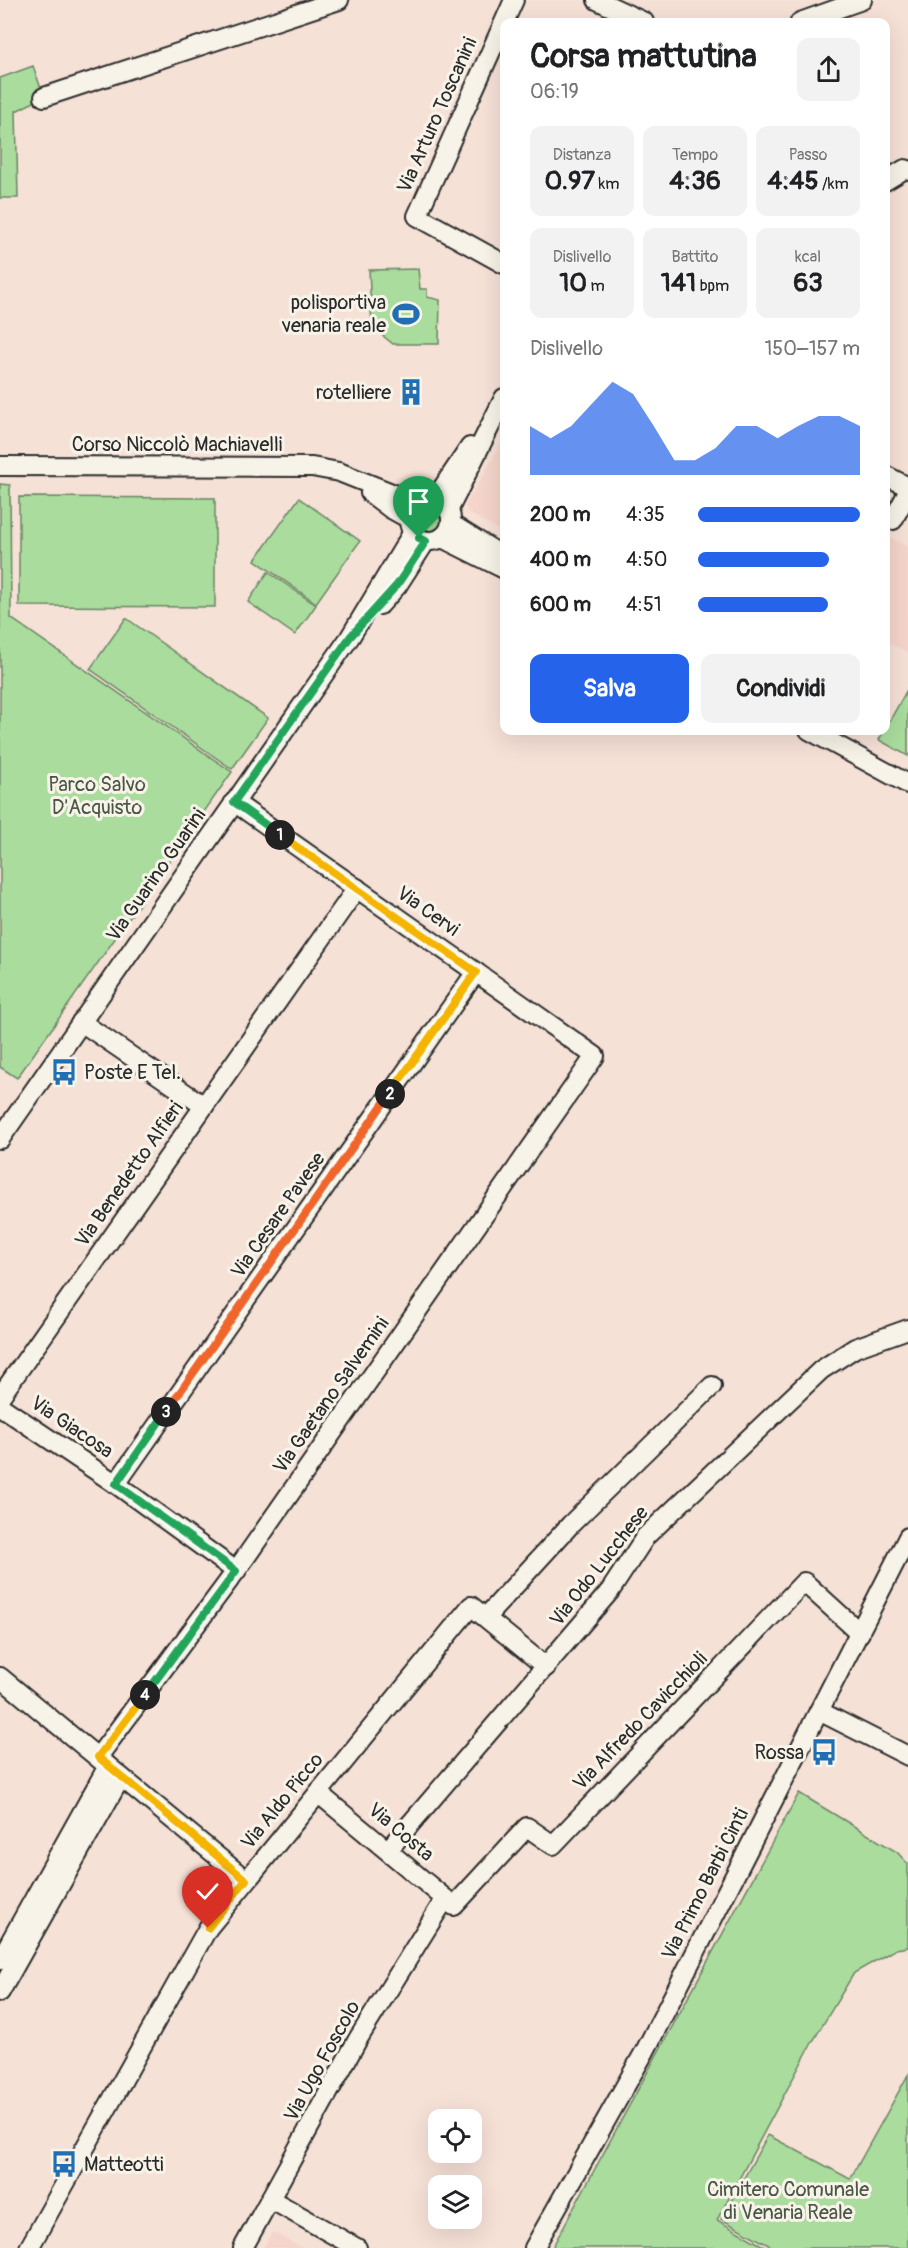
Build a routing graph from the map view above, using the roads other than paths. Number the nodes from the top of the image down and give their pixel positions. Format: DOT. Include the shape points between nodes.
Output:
graph roads {
  1 [pos="339,0"];
  2 [pos="514,0"];
  3 [pos="597,0"];
  4 [pos="862,0"];
  5 [pos="506,18"];
  6 [pos="635,18"];
  7 [pos="812,18"];
  8 [pos="500,31"];
  9 [pos="44,97"];
  10 [pos="908,170"];
  11 [pos="890,178"];
  12 [pos="500,262"];
  13 [pos="500,405"];
  14 [pos="0,466"];
  15 [pos="890,478"];
  16 [pos="908,490"];
  17 [pos="430,521"];
  18 [pos="895,521"];
  19 [pos="500,555"];
  20 [pos="500,566"];
  21 [pos="818,735"];
  22 [pos="908,784"];
  23 [pos="234,802"];
  24 [pos="357,888"];
  25 [pos="476,972"];
  26 [pos="81,1022"];
  27 [pos="595,1056"];
  28 [pos="204,1106"];
  29 [pos="0,1140"];
  30 [pos="908,1329"];
  31 [pos="712,1386"];
  32 [pos="0,1397"];
  33 [pos="0,1406"];
  34 [pos="116,1484"];
  35 [pos="908,1537"];
  36 [pos="236,1571"];
  37 [pos="486,1617"];
  38 [pos="860,1633"];
  39 [pos="546,1667"];
  40 [pos="0,1677"];
  41 [pos="819,1711"];
  42 [pos="908,1756"];
  43 [pos="109,1767"];
  44 [pos="318,1793"];
  45 [pos="388,1850"];
  46 [pos="246,1880"];
  47 [pos="450,1903"];
  48 [pos="0,1960"];
  49 [pos="0,1992"];
  50 [pos="270,2199"];
  51 [pos="29,2248"];
  52 [pos="243,2248"];
  53 [pos="357,2248"];
  54 [pos="534,2248"];
  1 -- 9 [label="street"];
  2 -- 5 [label="street, Via Arturo Toscanini"];
  3 -- 6 [label="street"];
  4 -- 7 [label="street"];
  8 -- 12 [label="street, Via Arturo Toscanini" via="417,216"];
  10 -- 11 [label="street"];
  13 -- 17 [label="street, Via Guarino Guarini"];
  14 -- 17 [label="street, Corso Niccolò Machiavelli" via="312,467 339,472"];
  15 -- 16 [label="street"];
  16 -- 18 [label="street"];
  17 -- 19 [label="street, Corso Niccolò Machiavelli"];
  17 -- 20 [label="street, Corso Niccolò Machiavelli"];
  17 -- 23 [label="street, Via Guarino Guarini"];
  21 -- 22 [label="street"];
  23 -- 24 [label="street, Via Cervi"];
  23 -- 26 [label="street, Via Guarino Guarini"];
  24 -- 25 [label="street, Via Cervi"];
  24 -- 28 [label="street, Via Benedetto Alfieri"];
  25 -- 27 [label="street, Via Cervi"];
  25 -- 34 [label="street, Via Cesare Pavese"];
  26 -- 28 [label="street"];
  26 -- 29 [label="street, Via Guarino Guarini"];
  27 -- 36 [label="street, Via Gaetano Salvemini"];
  28 -- 32 [label="street, Via Benedetto Alfieri"];
  30 -- 39 [label="street, Via Odo Lucchese" via="855,1348 821,1370 646,1536 610,1591"];
  31 -- 37 [label="street" via="571,1524"];
  33 -- 34 [label="street, Via Giacosa"];
  34 -- 36 [label="street, Via Giacosa"];
  35 -- 38 [label="street, Via Primo Barbi Cinti"];
  36 -- 43 [label="street, Via Gaetano Salvemini"];
  37 -- 39 [label="street"];
  37 -- 44 [label="street, Via Aldo Picco" via="471,1606"];
  38 -- 41 [label="street, Via Primo Barbi Cinti"];
  38 -- 47 [label="street, Via Alfredo Cavicchioli" via="804,1582 553,1845 527,1827"];
  39 -- 45 [label="street, Via Odo Lucchese"];
  40 -- 43 [label="street"];
  41 -- 42 [label="street"];
  41 -- 54 [label="street, Via Primo Barbi Cinti" via="645,2051"];
  43 -- 46 [label="street"];
  43 -- 48 [label="street"];
  43 -- 49 [label="street"];
  44 -- 45 [label="street, Via Costa"];
  44 -- 46 [label="street, Via Aldo Picco"];
  45 -- 47 [label="street, Via Costa"];
  46 -- 51 [label="street, Via Aldo Picco" via="208,1928"];
  47 -- 50 [label="street, Via Ugo Foscolo" via="358,2039"];
  50 -- 52 [label="street, Via Ugo Foscolo"];
  50 -- 53 [label="street"];
}
